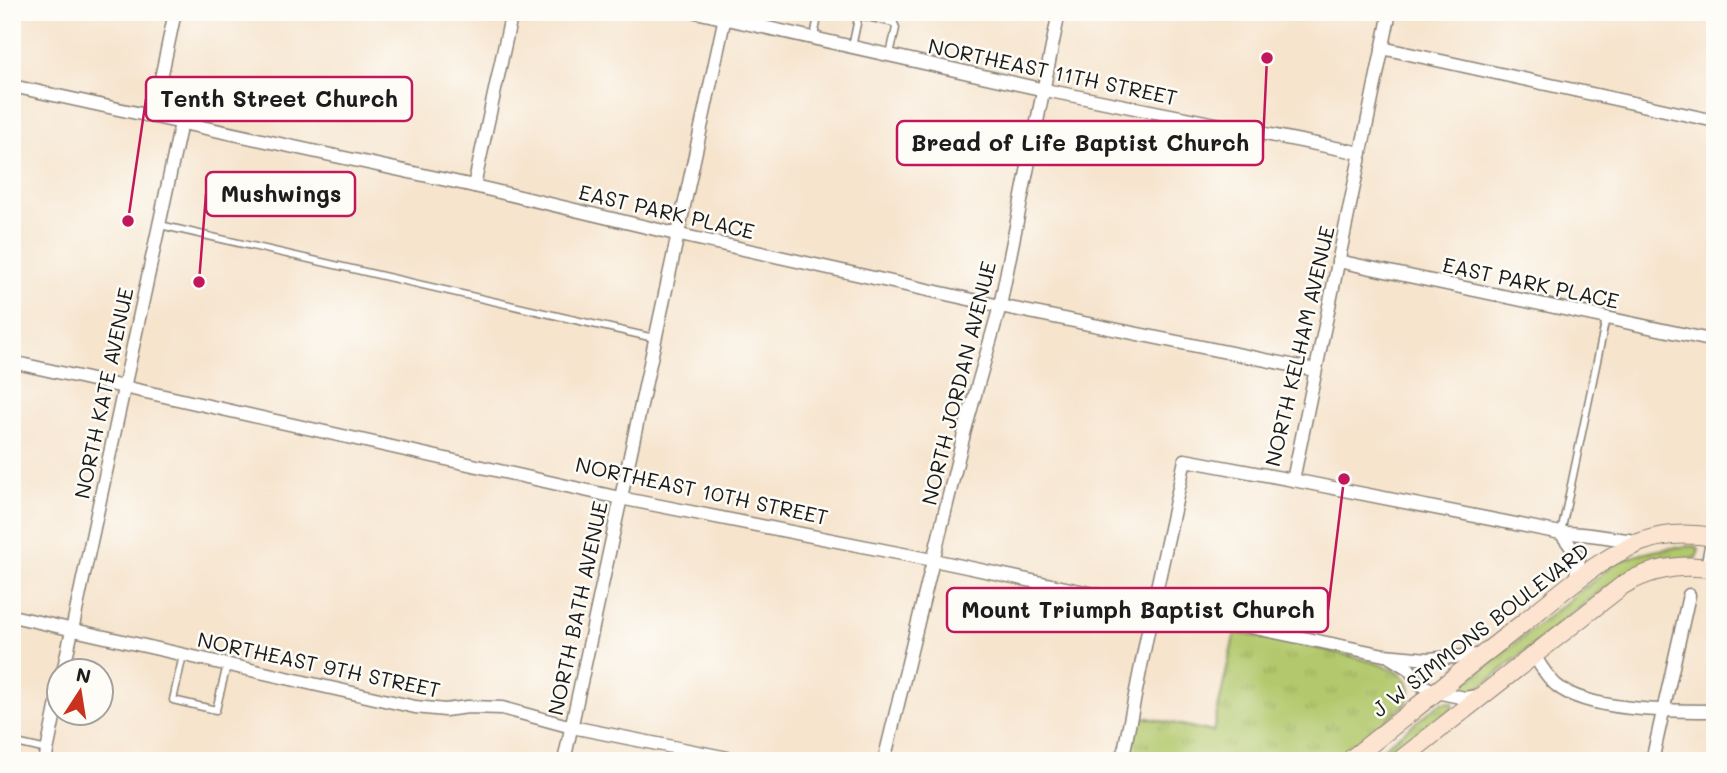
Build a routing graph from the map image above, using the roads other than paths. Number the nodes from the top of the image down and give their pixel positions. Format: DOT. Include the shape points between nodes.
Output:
graph roads {
  1 [pos="175,12"];
  2 [pos="512,12"];
  3 [pos="696,12"];
  4 [pos="819,12"];
  5 [pos="1059,12"];
  6 [pos="1390,12"];
  7 [pos="859,14"];
  8 [pos="726,16"];
  9 [pos="814,39"];
  10 [pos="852,47"];
  11 [pos="1382,48"];
  12 [pos="890,56"];
  13 [pos="12,86"];
  14 [pos="1045,90"];
  15 [pos="153,116"];
  16 [pos="1715,121"];
  17 [pos="181,123"];
  18 [pos="1361,153"];
  19 [pos="474,186"];
  20 [pos="159,225"];
  21 [pos="680,235"];
  22 [pos="1338,261"];
  23 [pos="1000,306"];
  24 [pos="1606,318"];
  25 [pos="656,339"];
  26 [pos="1715,341"];
  27 [pos="12,362"];
  28 [pos="1315,370"];
  29 [pos="124,386"];
  30 [pos="1293,480"];
  31 [pos="620,498"];
  32 [pos="1561,533"];
  33 [pos="1714,534"];
  34 [pos="1643,541"];
  35 [pos="933,560"];
  36 [pos="1711,568"];
  37 [pos="1576,581"];
  38 [pos="1689,595"];
  39 [pos="1153,606"];
  40 [pos="12,616"];
  41 [pos="72,629"];
  42 [pos="1483,654"];
  43 [pos="183,655"];
  44 [pos="1384,655"];
  45 [pos="1534,655"];
  46 [pos="66,658"];
  47 [pos="227,665"];
  48 [pos="1436,692"];
  49 [pos="1483,695"];
  50 [pos="1663,711"];
  51 [pos="1715,711"];
  52 [pos="572,727"];
  53 [pos="52,728"];
  54 [pos="12,741"];
  55 [pos="46,755"];
  56 [pos="564,761"];
  57 [pos="743,761"];
  58 [pos="884,761"];
  59 [pos="1122,761"];
  60 [pos="1349,761"];
  61 [pos="1399,761"];
  62 [pos="1652,761"];
  1 -- 15 [label="street"];
  2 -- 19 [label="street"];
  3 -- 8 [label="street, NORTHEAST 11TH STREET"];
  4 -- 9 [label="lane"];
  5 -- 14 [label="street, NORTH JORDAN AVENUE"];
  6 -- 11 [label="street, NORTH KELHAM AVENUE"];
  7 -- 10 [label="lane"];
  7 -- 12 [label="lane" via="894,23"];
  8 -- 9 [label="street, NORTHEAST 11TH STREET"];
  8 -- 21 [label="street, NORTH BATH AVENUE"];
  9 -- 10 [label="street, NORTHEAST 11TH STREET"];
  10 -- 12 [label="street, NORTHEAST 11TH STREET"];
  11 -- 16 [label="street"];
  11 -- 18 [label="street, NORTH KELHAM AVENUE"];
  12 -- 14 [label="street, NORTHEAST 11TH STREET"];
  13 -- 15 [label="street, EAST PARK PLACE"];
  14 -- 18 [label="street, NORTHEAST 11TH STREET"];
  14 -- 23 [label="street, NORTH JORDAN AVENUE"];
  15 -- 17 [label="street, EAST PARK PLACE"];
  17 -- 19 [label="street, EAST PARK PLACE"];
  17 -- 20 [label="street, NORTH KATE AVENUE"];
  18 -- 22 [label="street, NORTH KELHAM AVENUE"];
  19 -- 21 [label="street, EAST PARK PLACE"];
  20 -- 25 [label="lane"];
  20 -- 29 [label="street, NORTH KATE AVENUE"];
  21 -- 23 [label="street, EAST PARK PLACE"];
  21 -- 25 [label="street, NORTH BATH AVENUE"];
  22 -- 24 [label="street, EAST PARK PLACE"];
  22 -- 28 [label="street, NORTH KELHAM AVENUE"];
  23 -- 28 [label="street, EAST PARK PLACE"];
  23 -- 35 [label="street, NORTH JORDAN AVENUE"];
  24 -- 26 [label="street, EAST PARK PLACE"];
  24 -- 32 [label="lane"];
  25 -- 31 [label="street, NORTH BATH AVENUE"];
  27 -- 29 [label="street, NORTHEAST 10TH STREET"];
  28 -- 30 [label="street, NORTH KELHAM AVENUE"];
  29 -- 31 [label="street, NORTHEAST 10TH STREET"];
  29 -- 41 [label="street, NORTH KATE AVENUE"];
  30 -- 32 [label="street"];
  30 -- 39 [label="street, NORTH KELHAM AVENUE" via="1185,460"];
  31 -- 35 [label="street, NORTHEAST 10TH STREET"];
  31 -- 52 [label="street, NORTH BATH AVENUE"];
  32 -- 34 [label="street"];
  32 -- 37 [label="street" via="1579,558"];
  33 -- 34 [label="main road" via="1667,535"];
  33 -- 36 [label="street"];
  34 -- 37 [label="main road, J W SIMMONS BOULEVARD" via="1617,552"];
  35 -- 39 [label="street, NORTHEAST 10TH STREET"];
  35 -- 58 [label="street, NORTH JORDAN AVENUE"];
  36 -- 45 [label="main road" via="1678,566 1638,576"];
  37 -- 42 [label="main road, J W SIMMONS BOULEVARD"];
  38 -- 50 [label="street"];
  39 -- 44 [label="street, NORTHEAST 10TH STREET"];
  39 -- 59 [label="street"];
  40 -- 41 [label="street, NORTHEAST 9TH STREET"];
  41 -- 43 [label="street, NORTHEAST 9TH STREET"];
  41 -- 46 [label="street, NORTH KATE AVENUE"];
  42 -- 44 [label="street, NORTHEAST 10TH STREET" via="1440,659"];
  42 -- 48 [label="main road, J W SIMMONS BOULEVARD"];
  43 -- 47 [label="street, NORTHEAST 9TH STREET"];
  43 -- 47 [label="lane" via="173,700 216,710"];
  44 -- 48 [label="street, NORTHEAST 10TH STREET"];
  45 -- 49 [label="main road"];
  45 -- 50 [label="street" via="1554,683 1571,694"];
  47 -- 52 [label="street, NORTHEAST 9TH STREET" via="415,707 502,708"];
  48 -- 49 [label="street, NORTHEAST 10TH STREET" via="1465,698"];
  48 -- 60 [label="main road, J W SIMMONS BOULEVARD"];
  49 -- 61 [label="main road"];
  50 -- 51 [label="street"];
  50 -- 62 [label="street"];
  52 -- 56 [label="street, NORTH BATH AVENUE"];
  52 -- 57 [label="street, NORTHEAST 9TH STREET"];
  53 -- 55 [label="street"];
  54 -- 55 [label="lane"];
}
